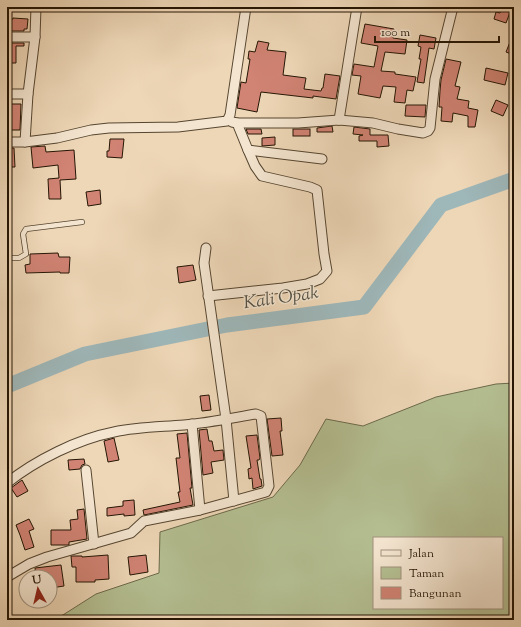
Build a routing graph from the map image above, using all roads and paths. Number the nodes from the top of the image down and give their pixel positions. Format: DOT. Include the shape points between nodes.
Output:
graph roads {
  1 [pos="36,7"];
  2 [pos="246,7"];
  3 [pos="357,7"];
  4 [pos="453,7"];
  5 [pos="7,37"];
  6 [pos="35,37"];
  7 [pos="7,94"];
  8 [pos="28,94"];
  9 [pos="338,120"];
  10 [pos="227,121"];
  11 [pos="236,123"];
  12 [pos="7,142"];
  13 [pos="25,142"];
  14 [pos="248,150"];
  15 [pos="322,159"];
  16 [pos="82,222"];
  17 [pos="206,248"];
  18 [pos="7,258"];
  19 [pos="208,296"];
  20 [pos="226,419"];
  21 [pos="192,424"];
  22 [pos="86,470"];
  23 [pos="7,483"];
  24 [pos="234,501"];
  25 [pos="200,510"];
  26 [pos="94,544"];
  27 [pos="7,577"];
  1 -- 6 [label="street"];
  2 -- 10 [label="street"];
  3 -- 9 [label="street"];
  4 -- 9 [label="street" via="435,79 428,131 423,133 373,123"];
  5 -- 6 [label="street"];
  6 -- 8 [label="street"];
  7 -- 8 [label="street"];
  8 -- 13 [label="street"];
  9 -- 11 [label="street"];
  10 -- 11 [label="street"];
  10 -- 13 [label="street" via="178,127 109,128"];
  11 -- 14 [label="street"];
  12 -- 13 [label="street"];
  14 -- 15 [label="street"];
  14 -- 19 [label="street" via="262,176 310,186 317,190 327,271 320,280 307,284"];
  16 -- 18 [label="lane" via="26,229 26,254 19,258"];
  17 -- 19 [label="street" via="204,263"];
  19 -- 20 [label="street"];
  20 -- 21 [label="street"];
  20 -- 24 [label="street"];
  20 -- 24 [label="street" via="256,414 261,416 269,486 266,492"];
  21 -- 23 [label="street" via="130,429 94,436 58,452"];
  21 -- 25 [label="street"];
  22 -- 26 [label="street"];
  24 -- 25 [label="street"];
  25 -- 26 [label="street" via="144,521 131,533"];
  26 -- 27 [label="street" via="47,557"];
}
